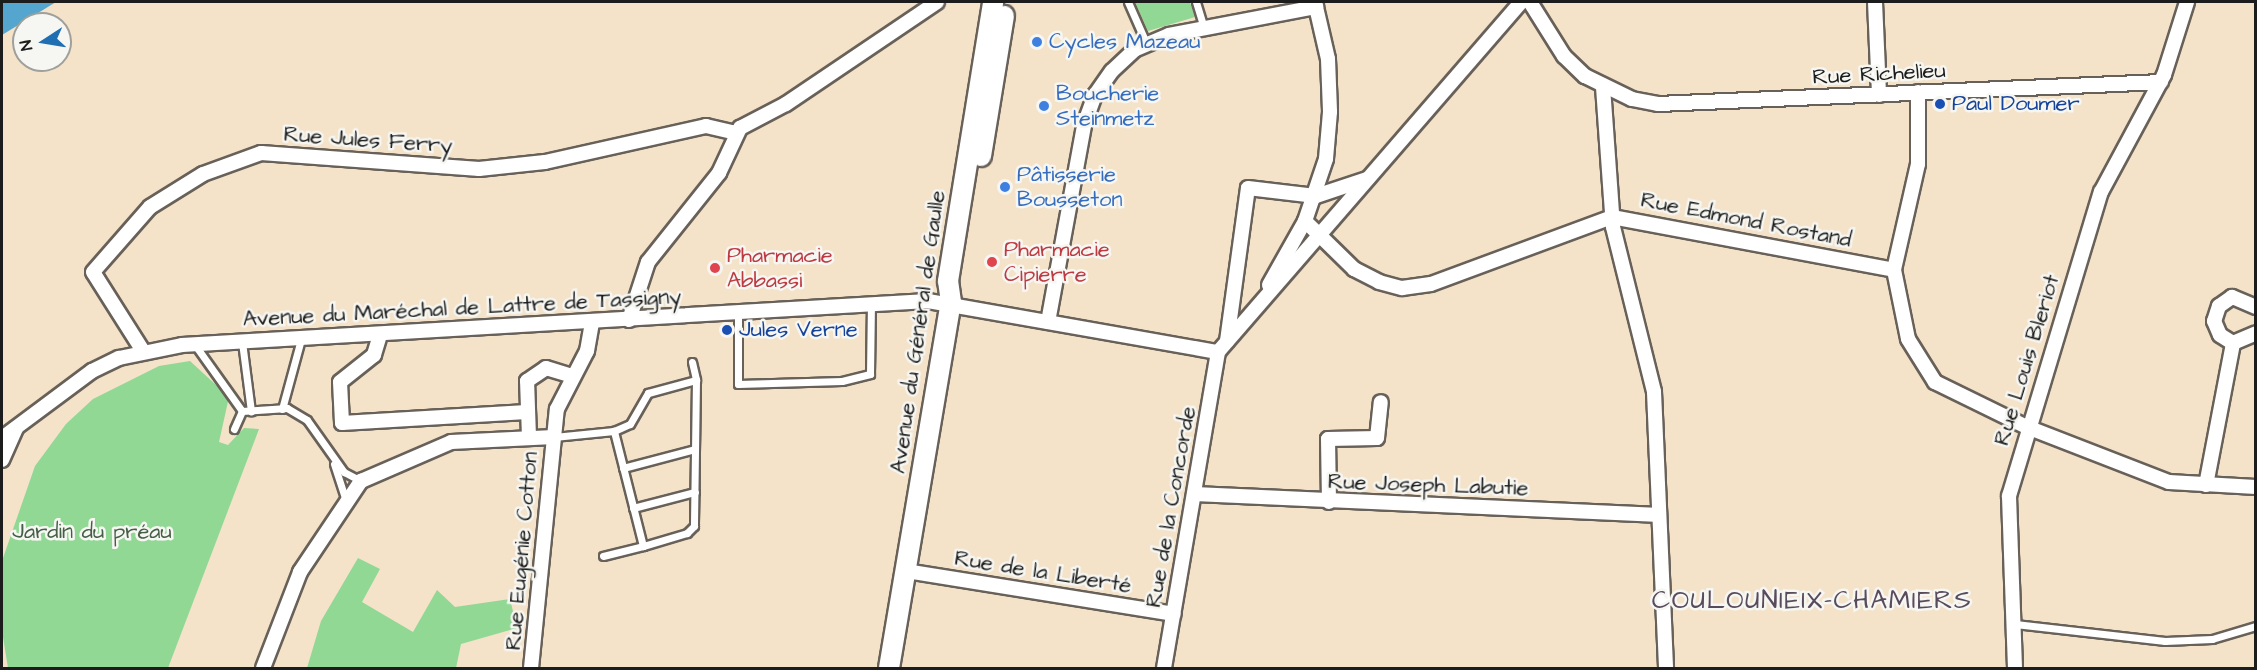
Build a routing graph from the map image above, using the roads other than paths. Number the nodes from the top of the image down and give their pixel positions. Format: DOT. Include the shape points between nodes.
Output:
graph roads {
  1 [pos="937,2"];
  2 [pos="993,2"];
  3 [pos="1006,2"];
  4 [pos="1128,2"];
  5 [pos="1196,2"];
  6 [pos="1521,2"];
  7 [pos="1530,2"];
  8 [pos="1875,2"];
  9 [pos="2187,2"];
  10 [pos="1316,4"];
  11 [pos="922,5"];
  12 [pos="1204,28"];
  13 [pos="1147,45"];
  14 [pos="2161,81"];
  15 [pos="1603,87"];
  16 [pos="1918,92"];
  17 [pos="1880,95"];
  18 [pos="736,133"];
  19 [pos="1368,178"];
  20 [pos="1316,196"];
  21 [pos="1612,217"];
  22 [pos="1305,221"];
  23 [pos="1320,240"];
  24 [pos="1894,270"];
  25 [pos="1260,301"];
  26 [pos="951,302"];
  27 [pos="871,305"];
  28 [pos="2256,307"];
  29 [pos="738,313"];
  30 [pos="629,320"];
  31 [pos="592,322"];
  32 [pos="1048,322"];
  33 [pos="2256,333"];
  34 [pos="380,334"];
  35 [pos="301,339"];
  36 [pos="242,342"];
  37 [pos="2233,343"];
  38 [pos="195,345"];
  39 [pos="1223,347"];
  40 [pos="143,351"];
  41 [pos="692,362"];
  42 [pos="572,376"];
  43 [pos="696,380"];
  44 [pos="1381,402"];
  45 [pos="282,409"];
  46 [pos="242,411"];
  47 [pos="251,411"];
  48 [pos="527,412"];
  49 [pos="2027,427"];
  50 [pos="16,428"];
  51 [pos="234,429"];
  52 [pos="614,431"];
  53 [pos="318,436"];
  54 [pos="529,437"];
  55 [pos="554,437"];
  56 [pos="2,438"];
  57 [pos="695,449"];
  58 [pos="2,460"];
  59 [pos="623,468"];
  60 [pos="361,481"];
  61 [pos="2206,484"];
  62 [pos="2256,487"];
  63 [pos="695,492"];
  64 [pos="1196,494"];
  65 [pos="346,502"];
  66 [pos="1329,502"];
  67 [pos="633,508"];
  68 [pos="1659,515"];
  69 [pos="643,546"];
  70 [pos="603,556"];
  71 [pos="906,572"];
  72 [pos="1174,614"];
  73 [pos="2015,624"];
  74 [pos="2256,626"];
  75 [pos="263,669"];
  76 [pos="531,669"];
  77 [pos="889,669"];
  78 [pos="1164,669"];
  79 [pos="1666,669"];
  80 [pos="2014,669"];
  1 -- 11 [label="street"];
  2 -- 26 [label="main road, Avenue du Général de Gaulle" via="948,281"];
  3 -- 26 [label="main road" via="960,282"];
  4 -- 13 [label="lane"];
  5 -- 12 [label="lane"];
  6 -- 19 [label="street"];
  7 -- 15 [label="street" via="1564,56"];
  8 -- 17 [label="street"];
  9 -- 14 [label="street, Rue Louis Bleriot"];
  10 -- 12 [label="street"];
  10 -- 20 [label="street" via="1328,59 1330,112"];
  11 -- 18 [label="street"];
  12 -- 13 [label="street"];
  13 -- 32 [label="street" via="1112,71 1095,95 1084,125"];
  14 -- 16 [label="street, Rue Richelieu"];
  14 -- 49 [label="street, Rue Louis Bleriot" via="2101,192"];
  15 -- 17 [label="street, Rue Richelieu" via="1658,104"];
  15 -- 21 [label="street"];
  16 -- 17 [label="street, Rue Richelieu"];
  16 -- 24 [label="street" via="1918,164"];
  18 -- 30 [label="street" via="719,173 648,262"];
  18 -- 40 [label="street, Rue Jules Ferry" via="706,126 545,162 479,168 261,153 203,174 150,207 93,272"];
  19 -- 20 [label="street"];
  19 -- 23 [label="street"];
  20 -- 22 [label="street"];
  20 -- 39 [label="street, Rue de la Concorde" via="1248,188"];
  21 -- 23 [label="street, Rue Edmond Rostand" via="1419,288 1379,282"];
  21 -- 24 [label="street, Rue Edmond Rostand"];
  21 -- 68 [label="street" via="1654,392"];
  22 -- 23 [label="street, Rue Edmond Rostand"];
  22 -- 25 [label="street"];
  23 -- 25 [label="street"];
  24 -- 49 [label="street" via="1908,339 1935,382"];
  25 -- 39 [label="street"];
  26 -- 27 [label="street, Avenue du Maréchal de Lattre de Tassigny"];
  26 -- 32 [label="street, Avenue du Maréchal de Lattre de Tassigny"];
  26 -- 71 [label="main road, Avenue du Général de Gaulle"];
  27 -- 29 [label="street, Avenue du Maréchal de Lattre de Tassigny"];
  27 -- 29 [label="lane" via="870,374 842,381 738,384"];
  28 -- 37 [label="street" via="2240,297 2219,306 2216,328"];
  29 -- 30 [label="street, Avenue du Maréchal de Lattre de Tassigny"];
  30 -- 31 [label="street, Avenue du Maréchal de Lattre de Tassigny"];
  31 -- 34 [label="street, Avenue du Maréchal de Lattre de Tassigny"];
  31 -- 42 [label="street, Rue Eugénie Cotton" via="587,351"];
  32 -- 39 [label="street, Avenue du Maréchal de Lattre de Tassigny"];
  33 -- 37 [label="street"];
  34 -- 35 [label="street, Avenue du Maréchal de Lattre de Tassigny"];
  34 -- 48 [label="street" via="374,355 340,382 342,423"];
  35 -- 36 [label="street, Avenue du Maréchal de Lattre de Tassigny"];
  35 -- 45 [label="lane"];
  36 -- 38 [label="street, Avenue du Maréchal de Lattre de Tassigny"];
  36 -- 47 [label="lane"];
  37 -- 61 [label="street"];
  38 -- 40 [label="street, Avenue du Maréchal de Lattre de Tassigny"];
  38 -- 46 [label="lane"];
  39 -- 64 [label="street, Rue de la Concorde"];
  40 -- 50 [label="street, Avenue du Maréchal de Lattre de Tassigny" via="92,371"];
  41 -- 43 [label="lane"];
  42 -- 48 [label="street" via="555,368 531,375"];
  42 -- 55 [label="street, Rue Eugénie Cotton" via="562,394"];
  43 -- 52 [label="lane" via="648,393 630,424"];
  43 -- 57 [label="lane"];
  44 -- 66 [label="street" via="1377,438 1328,439"];
  45 -- 47 [label="lane"];
  45 -- 53 [label="lane" via="307,420"];
  46 -- 47 [label="lane"];
  46 -- 51 [label="lane"];
  48 -- 54 [label="street"];
  49 -- 61 [label="street" via="2169,482"];
  49 -- 73 [label="street, Rue Louis Bleriot" via="2008,496"];
  50 -- 56 [label="street, Avenue du Maréchal de Lattre de Tassigny"];
  50 -- 58 [label="street"];
  52 -- 55 [label="lane"];
  52 -- 59 [label="lane"];
  53 -- 60 [label="lane" via="344,472"];
  53 -- 65 [label="lane"];
  54 -- 55 [label="street"];
  54 -- 60 [label="street" via="451,442"];
  55 -- 76 [label="street, Rue Eugénie Cotton"];
  57 -- 59 [label="lane"];
  57 -- 63 [label="lane"];
  59 -- 67 [label="lane"];
  60 -- 65 [label="street"];
  61 -- 62 [label="street"];
  63 -- 67 [label="lane"];
  63 -- 69 [label="lane" via="694,526"];
  64 -- 66 [label="street, Rue Joseph Labutie"];
  64 -- 72 [label="street, Rue de la Concorde"];
  65 -- 75 [label="street" via="300,572"];
  66 -- 68 [label="street, Rue Joseph Labutie"];
  67 -- 69 [label="lane"];
  68 -- 79 [label="street"];
  69 -- 70 [label="lane"];
  71 -- 72 [label="street, Rue de la Liberté"];
  71 -- 77 [label="main road, Avenue du Général de Gaulle"];
  72 -- 78 [label="street, Rue de la Concorde"];
  73 -- 74 [label="lane" via="2165,641 2212,639"];
  73 -- 80 [label="street, Rue Louis Bleriot"];
}
